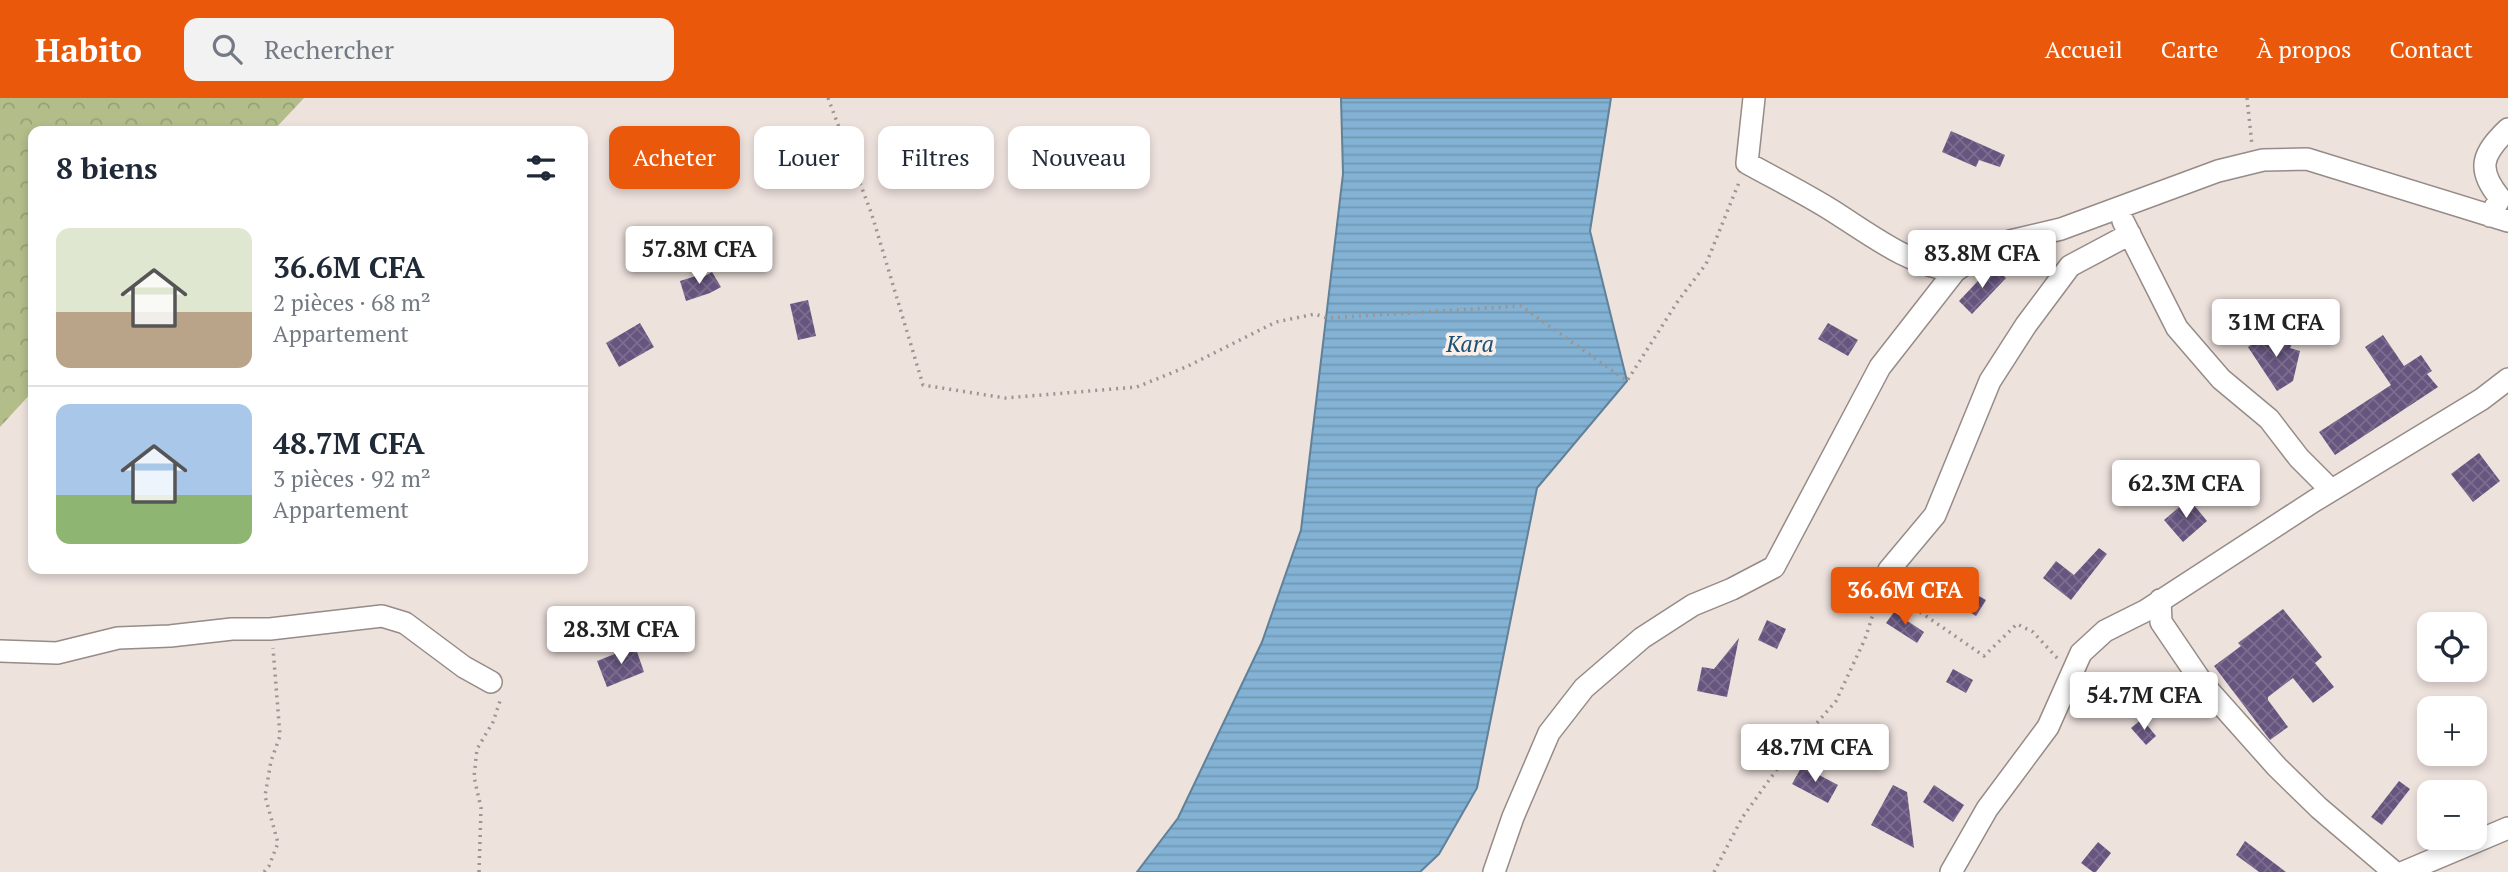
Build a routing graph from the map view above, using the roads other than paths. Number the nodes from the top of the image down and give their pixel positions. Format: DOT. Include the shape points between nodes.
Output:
graph roads {
  1 [pos="1754,98"];
  2 [pos="2508,129"];
  3 [pos="2116,209"];
  4 [pos="2499,218"];
  5 [pos="2130,234"];
  6 [pos="1955,271"];
  7 [pos="2508,379"];
  8 [pos="2332,490"];
  9 [pos="1883,585"];
  10 [pos="2160,600"];
  11 [pos="0,651"];
  12 [pos="491,682"];
  13 [pos="2508,828"];
  14 [pos="1494,872"];
  15 [pos="1951,872"];
  16 [pos="2394,872"];
  17 [pos="2404,872"];
  1 -- 6 [label="street" via="1747,163 1895,249 1936,269"];
  2 -- 4 [label="street" via="2491,146 2484,168 2487,182 2500,198"];
  3 -- 4 [label="street" via="2218,171 2263,160 2307,159"];
  3 -- 5 [label="street"];
  3 -- 6 [label="street" via="1987,249"];
  5 -- 8 [label="street" via="2177,328 2221,379 2269,419"];
  5 -- 9 [label="street" via="2070,266 2026,326 1990,381 1935,514 1889,570"];
  6 -- 14 [label="street" via="1881,367 1774,567 1693,605 1642,638 1584,688 1549,733"];
  7 -- 8 [label="street"];
  8 -- 10 [label="street"];
  10 -- 15 [label="street" via="2105,631 2081,653 2048,727 1987,809"];
  10 -- 16 [label="street" via="2161,622 2203,684 2277,767"];
  11 -- 12 [label="street" via="57,653 118,638 270,629 382,616 405,623"];
  13 -- 17 [label="street"];
}
